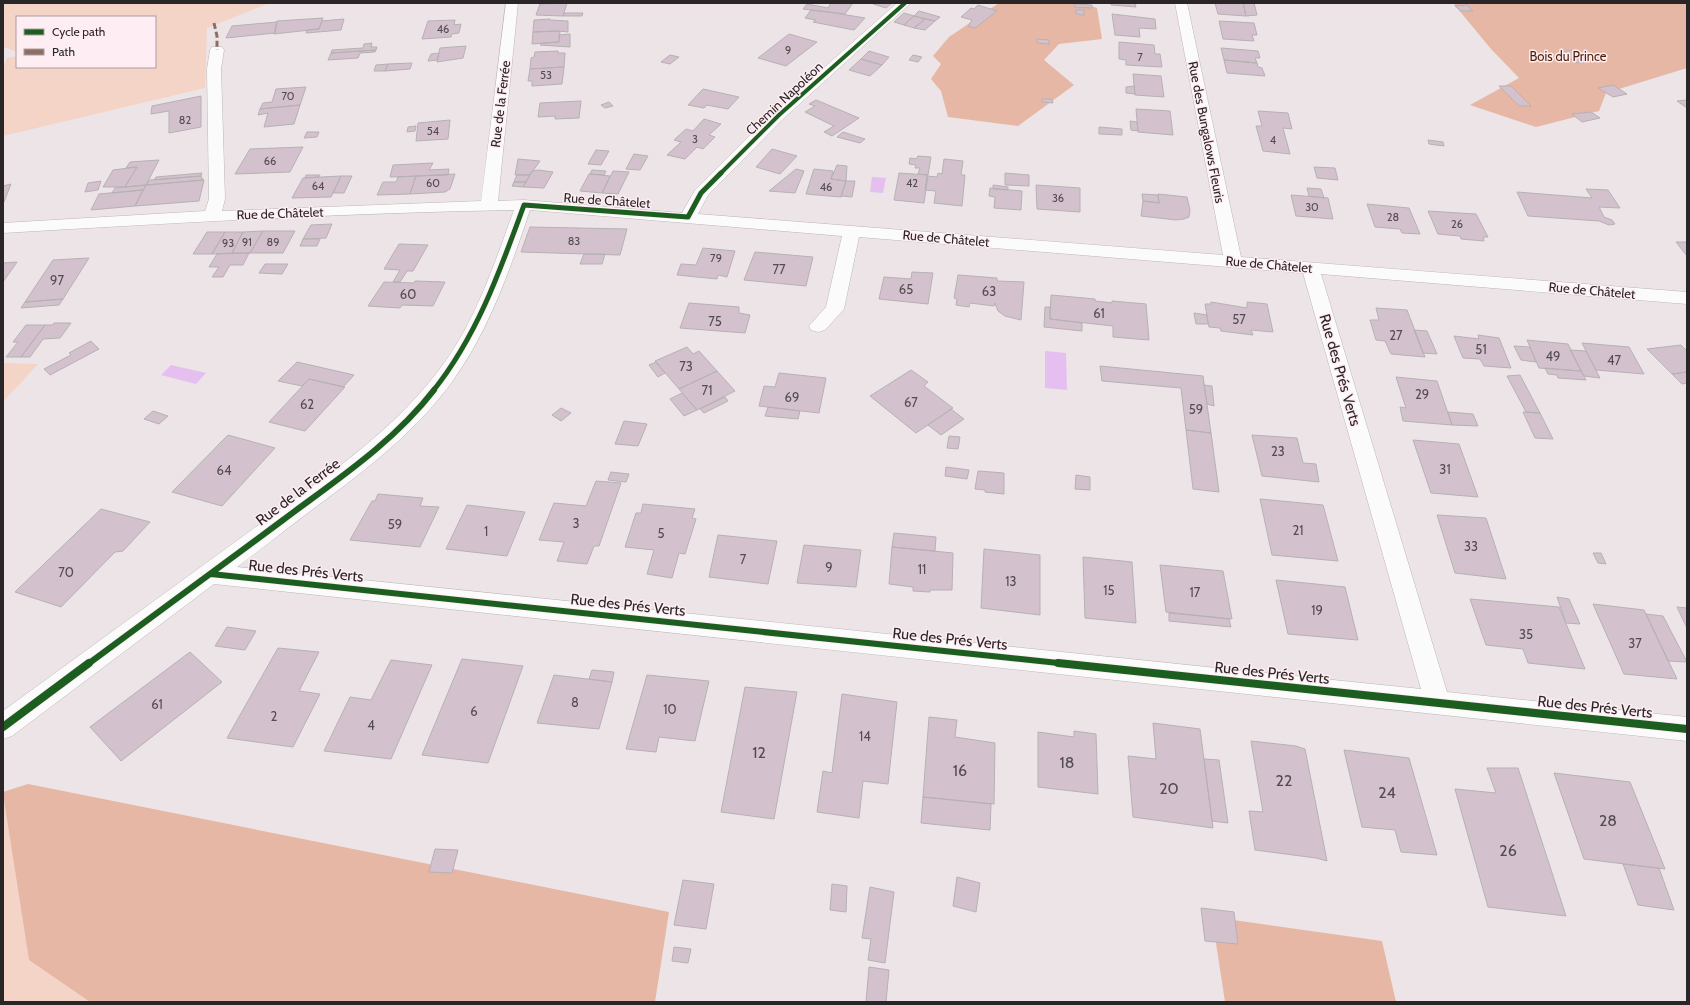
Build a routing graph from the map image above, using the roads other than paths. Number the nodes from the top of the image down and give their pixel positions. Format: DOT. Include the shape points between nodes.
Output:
graph roads {
  1 [pos="512,3"];
  2 [pos="905,3"];
  3 [pos="1181,3"];
  4 [pos="217,50"];
  5 [pos="489,205"];
  6 [pos="524,205"];
  7 [pos="212,216"];
  8 [pos="688,217"];
  9 [pos="3,228"];
  10 [pos="852,231"];
  11 [pos="1233,261"];
  12 [pos="1310,267"];
  13 [pos="1687,298"];
  14 [pos="818,326"];
  15 [pos="211,574"];
  16 [pos="1438,704"];
  17 [pos="3,727"];
  18 [pos="1687,729"];
  1 -- 5 [label="street, Rue de la Ferrée"];
  2 -- 8 [label="street, Chemin Napoléon" via="768,126 701,193"];
  3 -- 11 [label="street, Rue des Bungalows Fleuris"];
  4 -- 7 [label="street, Rue de Châtelet" via="214,69 217,199"];
  5 -- 6 [label="street, Rue de Châtelet"];
  5 -- 7 [label="street, Rue de Châtelet"];
  6 -- 8 [label="street, Rue de Châtelet"];
  6 -- 15 [label="street, Rue de la Ferrée" via="492,292 469,338 426,400 361,461"];
  7 -- 9 [label="street, Rue de Châtelet"];
  8 -- 10 [label="street, Rue de Châtelet"];
  10 -- 11 [label="street, Rue de Châtelet"];
  10 -- 14 [label="street" via="835,309"];
  11 -- 12 [label="street, Rue de Châtelet"];
  12 -- 13 [label="street, Rue de Châtelet"];
  12 -- 16 [label="street, Rue des Prés Verts"];
  15 -- 16 [label="street, Rue des Prés Verts"];
  15 -- 17 [label="street, Rue de la Ferrée"];
  16 -- 18 [label="street, Rue des Prés Verts"];
}
